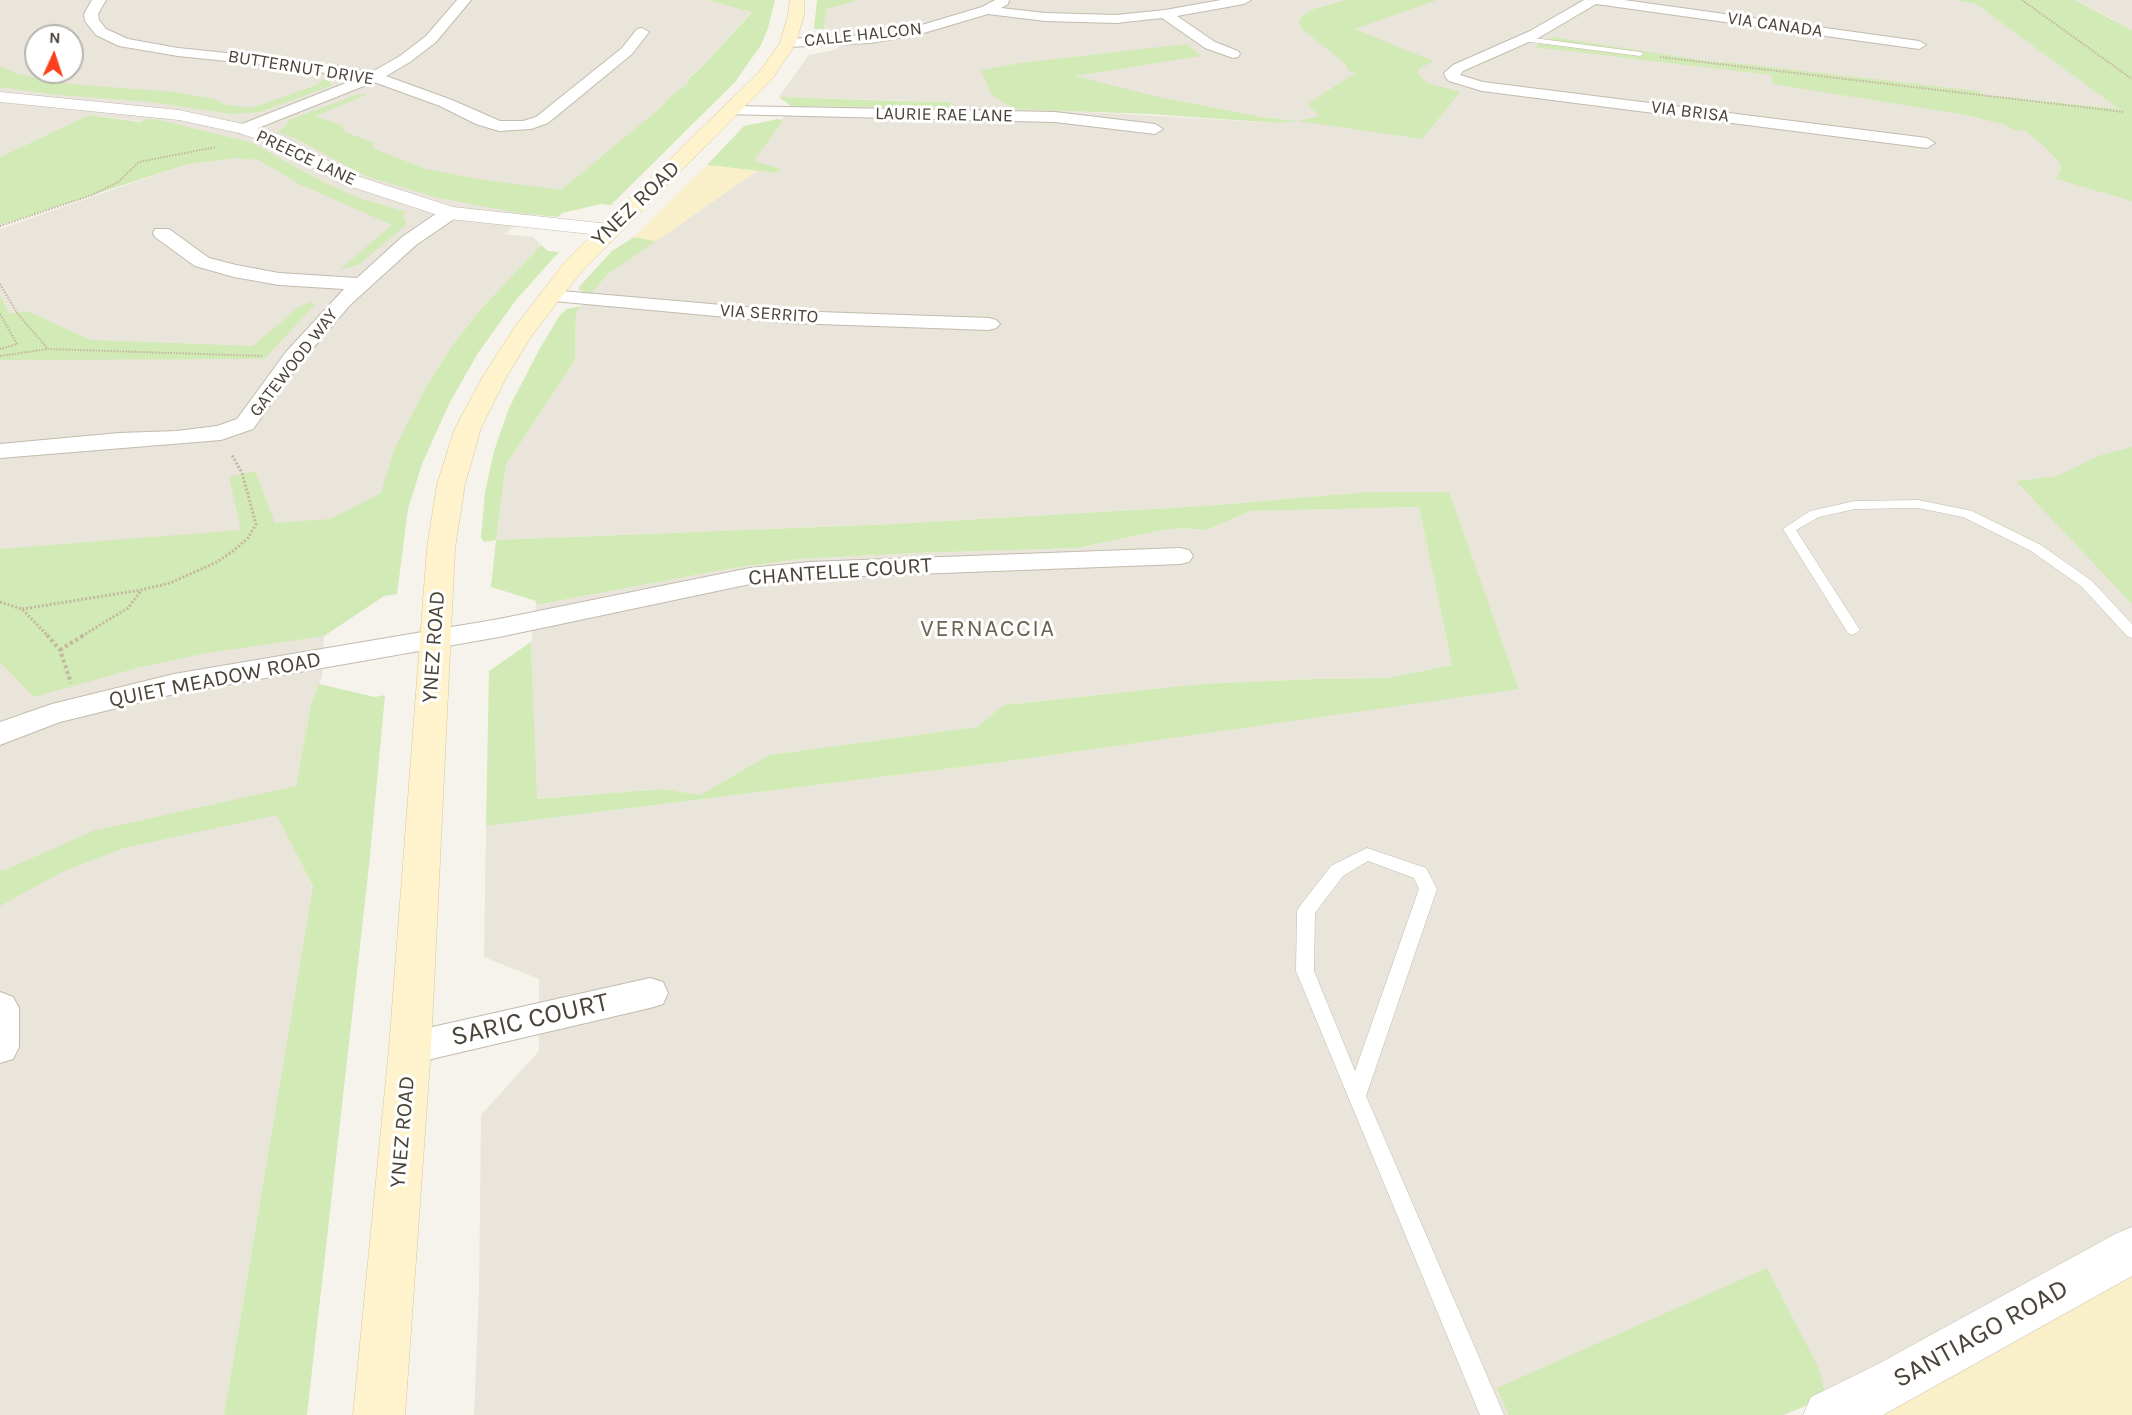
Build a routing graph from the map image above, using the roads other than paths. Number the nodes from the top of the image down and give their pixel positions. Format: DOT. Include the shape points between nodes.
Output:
graph roads {
  1 [pos="99,0"];
  2 [pos="464,0"];
  3 [pos="796,0"];
  4 [pos="1005,0"];
  5 [pos="1244,0"];
  6 [pos="1595,0"];
  7 [pos="987,10"];
  8 [pos="1165,14"];
  9 [pos="642,32"];
  10 [pos="1526,39"];
  11 [pos="788,44"];
  12 [pos="1919,45"];
  13 [pos="1233,54"];
  14 [pos="1640,54"];
  15 [pos="374,77"];
  16 [pos="2,99"];
  17 [pos="732,111"];
  18 [pos="243,129"];
  19 [pos="1155,129"];
  20 [pos="1927,143"];
  21 [pos="450,213"];
  22 [pos="609,230"];
  23 [pos="162,233"];
  24 [pos="360,284"];
  25 [pos="550,297"];
  26 [pos="989,324"];
  27 [pos="0,452"];
  28 [pos="1180,556"];
  29 [pos="1853,630"];
  30 [pos="2132,633"];
  31 [pos="434,640"];
  32 [pos="0,734"];
  33 [pos="650,993"];
  34 [pos="0,1008"];
  35 [pos="0,1047"];
  36 [pos="410,1048"];
  37 [pos="1356,1096"];
  38 [pos="2132,1250"];
  39 [pos="379,1415"];
  40 [pos="1492,1415"];
  41 [pos="1829,1415"];
  1 -- 15 [label="street, BUTTERNUT DRIVE" via="91,14 92,21 101,32 124,43"];
  2 -- 15 [label="street" via="431,39"];
  3 -- 11 [label="main road, YNEZ ROAD"];
  4 -- 7 [label="street, CALLE HALCON"];
  5 -- 8 [label="street"];
  6 -- 10 [label="street"];
  6 -- 12 [label="street, VIA CANADA"];
  7 -- 8 [label="street" via="1116,19"];
  7 -- 11 [label="street, CALLE HALCON" via="917,31 870,39"];
  8 -- 13 [label="street" via="1210,45"];
  9 -- 15 [label="street, BUTTERNUT DRIVE" via="627,51 560,107 525,126 499,126 482,121 446,103"];
  10 -- 14 [label="lane"];
  10 -- 20 [label="street, VIA BRISA" via="1458,68 1452,73 1454,78 1482,86"];
  11 -- 17 [label="main road, YNEZ ROAD" via="766,75"];
  15 -- 18 [label="street"];
  16 -- 18 [label="street, PREECE LANE" via="179,116"];
  17 -- 19 [label="street, LAURIE RAE LANE" via="1055,117"];
  17 -- 22 [label="main road, YNEZ ROAD"];
  18 -- 21 [label="street, PREECE LANE" via="275,139 347,179"];
  21 -- 22 [label="street, PREECE LANE"];
  21 -- 24 [label="street, GATEWOOD WAY" via="409,241"];
  22 -- 25 [label="main road, YNEZ ROAD"];
  23 -- 24 [label="street" via="202,262 234,271 279,279"];
  24 -- 27 [label="street, GATEWOOD WAY" via="300,349 245,424 221,434"];
  25 -- 26 [label="street, VIA SERRITO" via="791,317"];
  25 -- 31 [label="main road, YNEZ ROAD" via="522,333 468,428 451,484"];
  28 -- 31 [label="street, CHANTELLE COURT" via="810,570 750,576"];
  29 -- 30 [label="lane" via="1789,529 1815,514 1855,506 1918,504 1967,514 2036,548 2087,584"];
  31 -- 32 [label="street, QUIET MEADOW ROAD" via="174,684 52,714"];
  31 -- 36 [label="main road, YNEZ ROAD"];
  33 -- 36 [label="street, SARIC COURT"];
  34 -- 35 [label="street"];
  36 -- 39 [label="main road, YNEZ ROAD"];
  37 -- 37 [label="lane" via="1305,971 1306,912 1337,871 1367,854 1420,873 1428,890"];
  37 -- 40 [label="lane"];
  38 -- 41 [label="street, SANTIAGO ROAD" via="1896,1382"];
}
